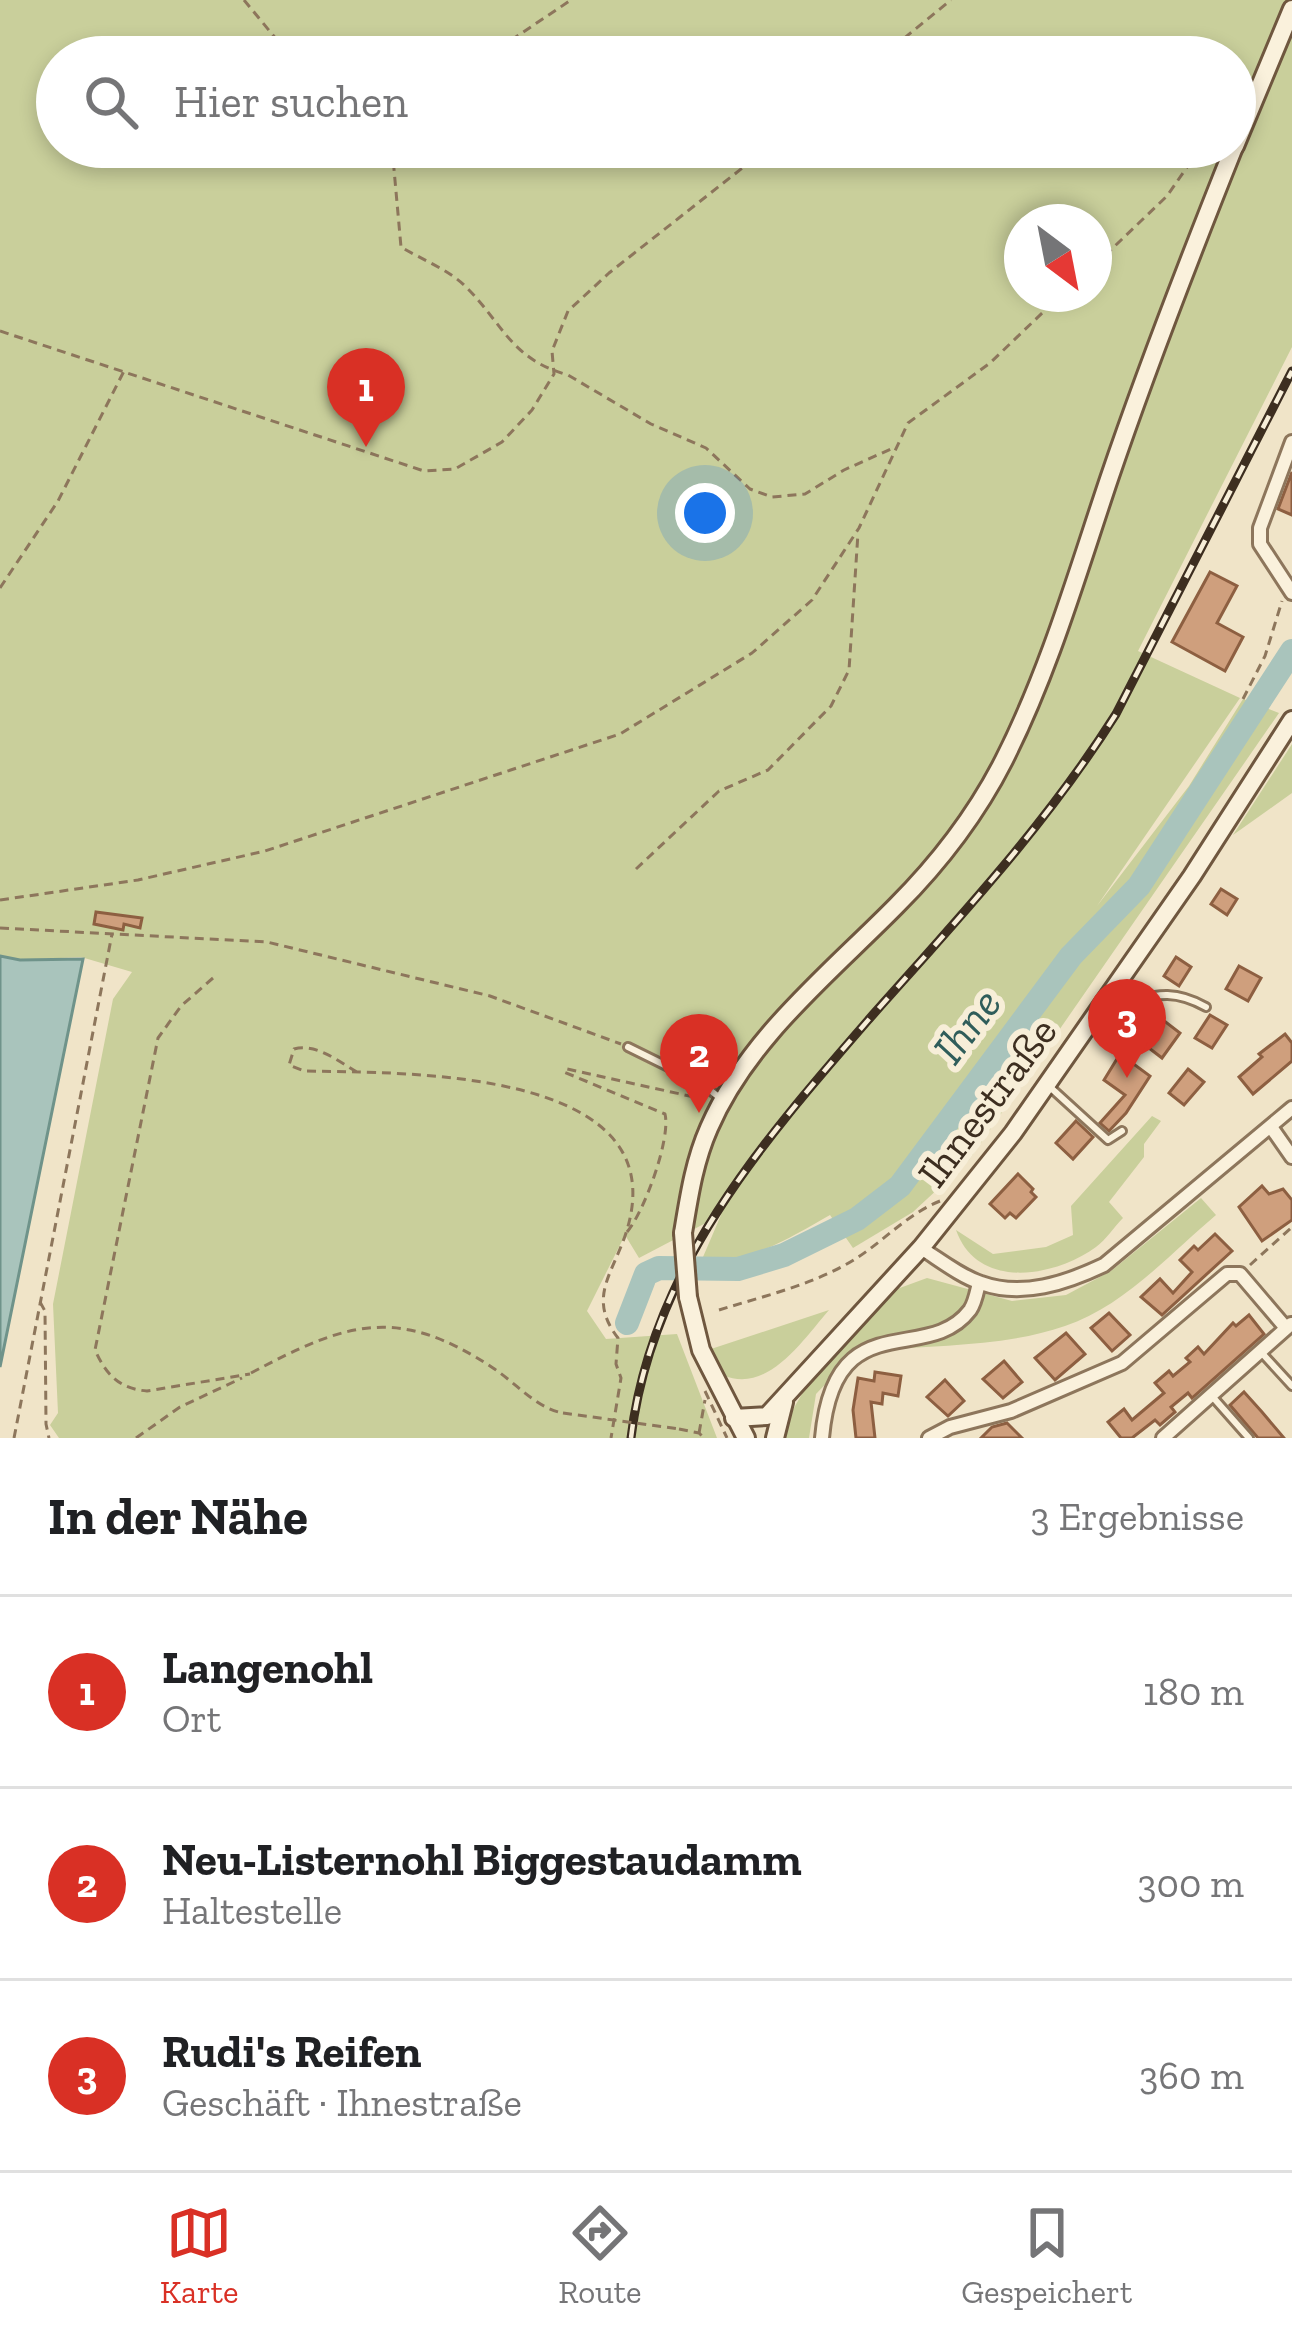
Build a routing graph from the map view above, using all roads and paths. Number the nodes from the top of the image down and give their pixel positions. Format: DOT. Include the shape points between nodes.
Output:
graph roads {
  1 [pos="244,0"];
  2 [pos="571,0"];
  3 [pos="951,0"];
  4 [pos="1292,9"];
  5 [pos="274,36"];
  6 [pos="517,36"];
  7 [pos="907,36"];
  8 [pos="1256,96"];
  9 [pos="394,168"];
  10 [pos="742,168"];
  11 [pos="1186,168"];
  12 [pos="1226,168"];
  13 [pos="1112,249"];
  14 [pos="1043,312"];
  15 [pos="0,331"];
  16 [pos="124,371"];
  17 [pos="554,374"];
  18 [pos="1292,442"];
  19 [pos="893,449"];
  20 [pos="859,528"];
  21 [pos="0,588"];
  22 [pos="1289,590"];
  23 [pos="1243,699"];
  24 [pos="1292,720"];
  25 [pos="636,869"];
  26 [pos="0,900"];
  27 [pos="0,928"];
  28 [pos="112,932"];
  29 [pos="213,978"];
  30 [pos="1103,1007"];
  31 [pos="1206,1007"];
  32 [pos="628,1047"];
  33 [pos="357,1072"];
  34 [pos="1049,1086"];
  35 [pos="716,1096"];
  36 [pos="1292,1108"];
  37 [pos="1270,1127"];
  38 [pos="1122,1131"];
  39 [pos="1292,1156"];
  40 [pos="960,1198"];
  41 [pos="1292,1227"];
  42 [pos="626,1233"];
  43 [pos="921,1248"];
  44 [pos="1240,1274"];
  45 [pos="979,1283"];
  46 [pos="40,1301"];
  47 [pos="719,1310"];
  48 [pos="1289,1326"];
  49 [pos="1260,1352"];
  50 [pos="250,1374"];
  51 [pos="791,1385"];
  52 [pos="1292,1386"];
  53 [pos="1211,1395"];
  54 [pos="706,1399"];
  55 [pos="727,1423"];
  56 [pos="699,1432"];
  57 [pos="14,1438"];
  58 [pos="49,1438"];
  59 [pos="136,1438"];
  60 [pos="611,1438"];
  61 [pos="704,1438"];
  62 [pos="727,1438"];
  63 [pos="746,1438"];
  64 [pos="775,1438"];
  65 [pos="822,1438"];
  66 [pos="929,1438"];
  67 [pos="1163,1438"];
  68 [pos="1249,1438"];
  1 -- 5 [label="path"];
  2 -- 6 [label="path"];
  3 -- 7 [label="path"];
  4 -- 8 [label="main road"];
  9 -- 17 [label="path" via="401,247 462,282 506,339"];
  10 -- 17 [label="path" via="568,311 552,351"];
  11 -- 13 [label="path"];
  12 -- 35 [label="main road" via="1037,687 986,794 936,863"];
  14 -- 19 [label="path" via="908,422"];
  15 -- 16 [label="path"];
  16 -- 17 [label="path" via="424,471 455,469 502,442"];
  16 -- 21 [label="path" via="58,501"];
  17 -- 19 [label="path" via="706,448 750,490 772,497 805,494"];
  18 -- 22 [label="street" via="1260,528"];
  19 -- 20 [label="path"];
  20 -- 25 [label="path" via="849,670 832,706 768,770 719,791"];
  20 -- 26 [label="path" via="812,600 752,653 620,734 265,851"];
  22 -- 23 [label="path"];
  24 -- 30 [label="main road, Ihnestraße"];
  27 -- 28 [label="path"];
  28 -- 32 [label="path" via="267,942 490,996"];
  28 -- 46 [label="path"];
  29 -- 50 [label="path" via="158,1037 94,1351 131,1390"];
  30 -- 31 [label="lane" via="1157,993"];
  30 -- 34 [label="main road, Ihnestraße"];
  32 -- 35 [label="lane"];
  33 -- 33 [label="path" via="304,1071 290,1058 304,1046"];
  33 -- 42 [label="path" via="470,1080 574,1109 610,1133 631,1166"];
  34 -- 38 [label="lane" via="1108,1140"];
  34 -- 40 [label="main road, Ihnestraße"];
  35 -- 42 [label="path" via="564,1072 665,1114 664,1138"];
  35 -- 55 [label="main road, bridge" via="691,1184 683,1261 700,1350"];
  36 -- 37 [label="street"];
  37 -- 39 [label="street"];
  37 -- 45 [label="street" via="1103,1265 1035,1288"];
  40 -- 43 [label="main road, Ihnestraße"];
  40 -- 47 [label="path" via="905,1219 820,1277"];
  41 -- 44 [label="path"];
  42 -- 60 [label="path" via="601,1304 618,1338 621,1378"];
  43 -- 45 [label="street"];
  43 -- 51 [label="main road, Ihnestraße"];
  44 -- 48 [label="street"];
  44 -- 66 [label="street" via="1227,1274 1122,1363"];
  45 -- 65 [label="street" via="972,1309 944,1330 859,1353 829,1400"];
  46 -- 57 [label="path"];
  46 -- 58 [label="path"];
  48 -- 49 [label="street"];
  49 -- 52 [label="lane"];
  49 -- 53 [label="street"];
  50 -- 56 [label="path, bridge" via="342,1331 395,1326 475,1356 563,1414"];
  50 -- 59 [label="path"];
  51 -- 55 [label="main road, Ihnestraße" via="767,1416"];
  51 -- 64 [label="main road"];
  53 -- 67 [label="street"];
  53 -- 68 [label="lane"];
  54 -- 56 [label="path"];
  55 -- 62 [label="path"];
  55 -- 63 [label="main road"];
  56 -- 61 [label="path"];
}
